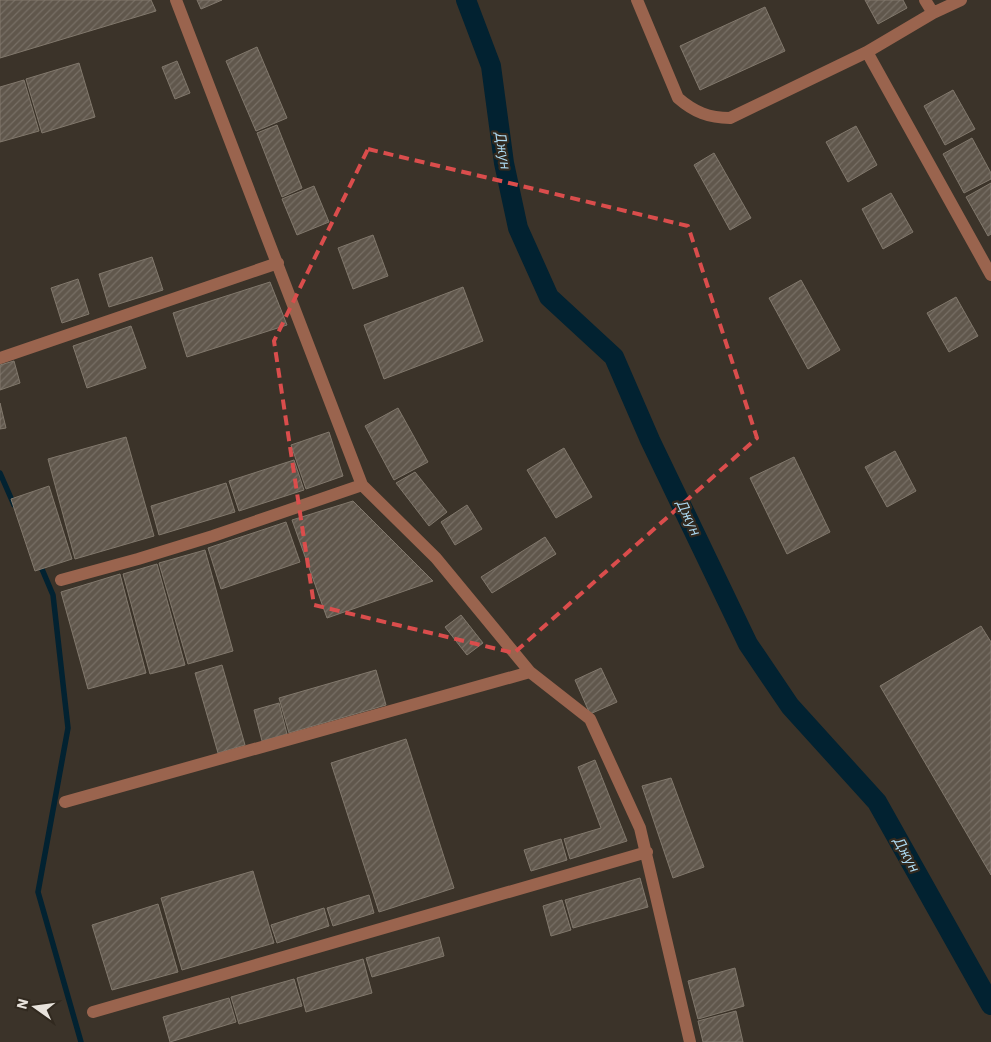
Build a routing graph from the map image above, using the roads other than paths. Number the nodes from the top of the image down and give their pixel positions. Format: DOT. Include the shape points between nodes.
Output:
graph roads {
  1 [pos="176,0"];
  2 [pos="637,0"];
  3 [pos="925,0"];
  4 [pos="961,0"];
  5 [pos="933,13"];
  6 [pos="867,52"];
  7 [pos="278,262"];
  8 [pos="991,276"];
  9 [pos="0,358"];
  10 [pos="362,485"];
  11 [pos="61,580"];
  12 [pos="530,672"];
  13 [pos="65,802"];
  14 [pos="646,852"];
  15 [pos="93,1012"];
  16 [pos="690,1042"];
  1 -- 7 [label="street"];
  2 -- 6 [label="street" via="678,98 690,108 715,118 730,118"];
  3 -- 5 [label="street"];
  4 -- 5 [label="street"];
  5 -- 6 [label="street"];
  6 -- 8 [label="street"];
  7 -- 9 [label="street"];
  7 -- 10 [label="street"];
  10 -- 11 [label="street" via="138,560"];
  10 -- 12 [label="street" via="436,558"];
  12 -- 13 [label="street"];
  12 -- 14 [label="street" via="590,719 640,828"];
  14 -- 15 [label="street"];
  14 -- 16 [label="street"];
}
